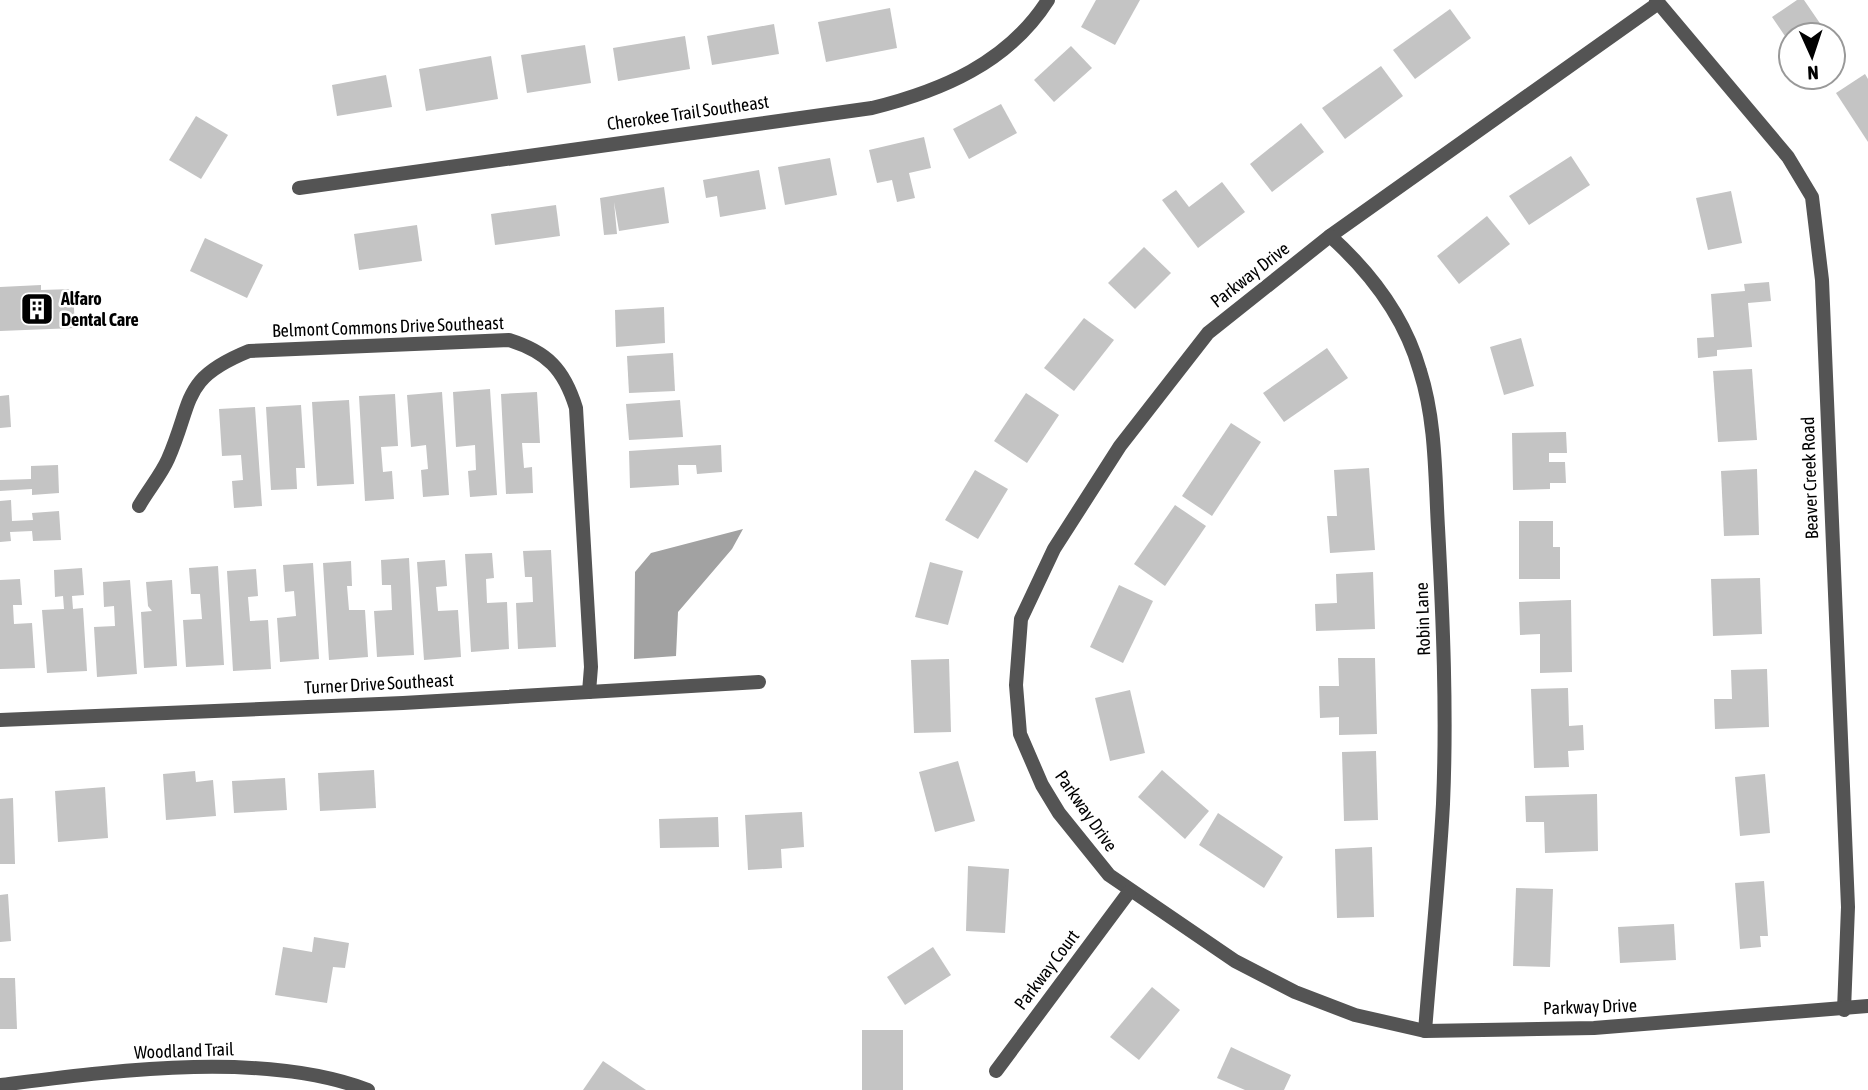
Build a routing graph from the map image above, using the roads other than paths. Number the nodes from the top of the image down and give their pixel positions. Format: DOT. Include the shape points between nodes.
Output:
graph roads {
  1 [pos="1048,0"];
  2 [pos="1657,2"];
  3 [pos="299,188"];
  4 [pos="1330,236"];
  5 [pos="139,506"];
  6 [pos="759,682"];
  7 [pos="589,692"];
  8 [pos="0,720"];
  9 [pos="1129,892"];
  10 [pos="1868,1006"];
  11 [pos="1844,1010"];
  12 [pos="1425,1031"];
  13 [pos="996,1071"];
  14 [pos="0,1085"];
  15 [pos="368,1090"];
  1 -- 3 [label="street, Cherokee Trail Southeast" via="989,61 956,82 920,96 872,108"];
  2 -- 4 [label="street, Parkway Drive"];
  2 -- 11 [label="street, Beaver Creek Road" via="1788,157 1812,197 1822,281 1848,906"];
  4 -- 9 [label="street, Parkway Drive" via="1208,333 1120,446 1054,549 1021,619 1016,685 1020,734 1059,813 1090,855"];
  4 -- 12 [label="street, Robin Lane" via="1390,304 1420,370 1429,405 1444,695 1443,804"];
  5 -- 7 [label="street, Belmont Commons Drive Southeast" via="167,459 187,398 205,374 249,351 509,340 536,348 570,388 576,408"];
  6 -- 7 [label="street, Turner Drive Southeast"];
  7 -- 8 [label="street, Turner Drive Southeast"];
  9 -- 12 [label="street, Parkway Drive" via="1235,961 1295,992 1355,1015"];
  9 -- 13 [label="street, Parkway Court"];
  10 -- 11 [label="street, Parkway Drive"];
  11 -- 12 [label="street, Parkway Drive" via="1594,1028"];
  14 -- 15 [label="street, Woodland Trail" via="222,1067 318,1074"];
}
